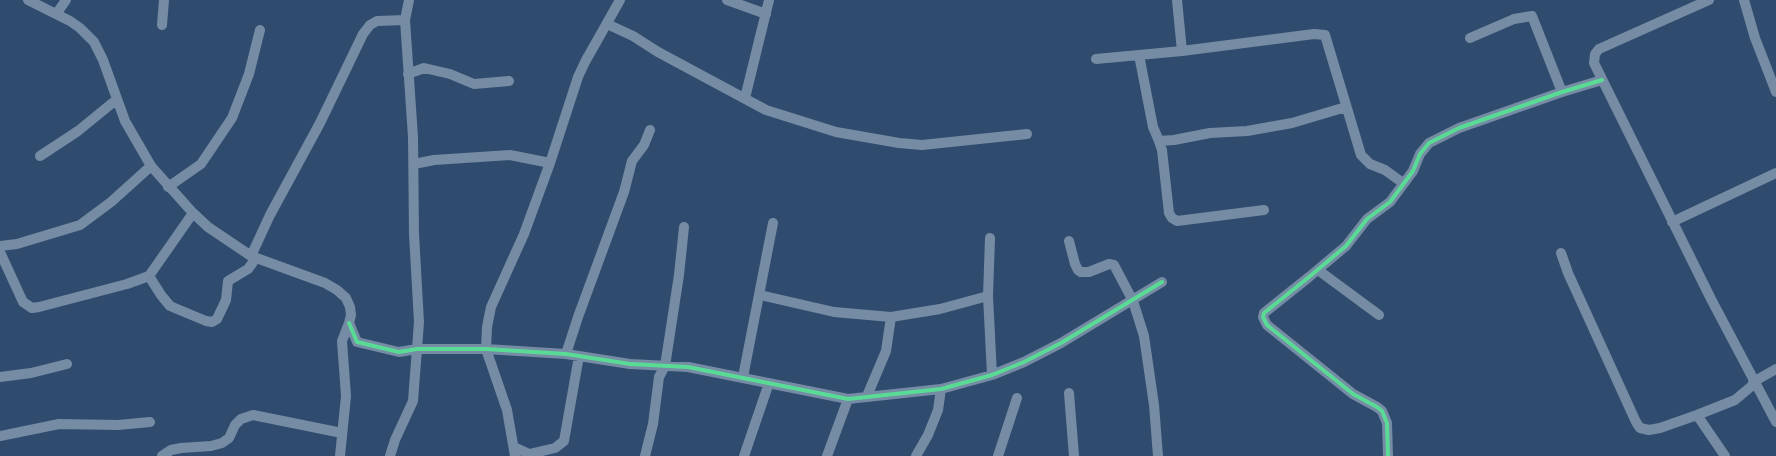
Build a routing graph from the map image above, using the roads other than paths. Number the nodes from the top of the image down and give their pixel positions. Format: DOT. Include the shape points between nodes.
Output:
graph roads {
  1 [pos="28,0"];
  2 [pos="66,0"];
  3 [pos="164,0"];
  4 [pos="409,0"];
  5 [pos="620,0"];
  6 [pos="727,0"];
  7 [pos="769,0"];
  8 [pos="1177,0"];
  9 [pos="1709,0"];
  10 [pos="1744,0"];
  11 [pos="57,13"];
  12 [pos="766,14"];
  13 [pos="405,20"];
  14 [pos="607,24"];
  15 [pos="162,25"];
  16 [pos="260,30"];
  17 [pos="1470,38"];
  18 [pos="1182,51"];
  19 [pos="1139,55"];
  20 [pos="1096,59"];
  21 [pos="408,74"];
  22 [pos="1602,80"];
  23 [pos="509,81"];
  24 [pos="1562,92"];
  25 [pos="1776,92"];
  26 [pos="745,98"];
  27 [pos="116,100"];
  28 [pos="1346,107"];
  29 [pos="650,130"];
  30 [pos="1027,134"];
  31 [pos="1159,141"];
  32 [pos="40,156"];
  33 [pos="550,163"];
  34 [pos="414,164"];
  35 [pos="151,166"];
  36 [pos="1776,173"];
  37 [pos="1403,183"];
  38 [pos="168,187"];
  39 [pos="1264,210"];
  40 [pos="193,213"];
  41 [pos="1672,222"];
  42 [pos="773,223"];
  43 [pos="684,227"];
  44 [pos="990,238"];
  45 [pos="1069,241"];
  46 [pos="0,246"];
  47 [pos="0,252"];
  48 [pos="1561,253"];
  49 [pos="253,257"];
  50 [pos="1318,270"];
  51 [pos="149,276"];
  52 [pos="1162,282"];
  53 [pos="760,295"];
  54 [pos="988,296"];
  55 [pos="1133,301"];
  56 [pos="1379,315"];
  57 [pos="891,317"];
  58 [pos="349,323"];
  59 [pos="417,348"];
  60 [pos="486,349"];
  61 [pos="566,354"];
  62 [pos="580,356"];
  63 [pos="67,364"];
  64 [pos="665,366"];
  65 [pos="1776,369"];
  66 [pos="992,375"];
  67 [pos="0,377"];
  68 [pos="743,377"];
  69 [pos="769,383"];
  70 [pos="1754,383"];
  71 [pos="941,389"];
  72 [pos="1069,392"];
  73 [pos="867,396"];
  74 [pos="1017,398"];
  75 [pos="848,399"];
  76 [pos="1697,415"];
  77 [pos="150,422"];
  78 [pos="1776,422"];
  79 [pos="342,433"];
  80 [pos="0,436"];
  81 [pos="515,452"];
  82 [pos="162,456"];
  83 [pos="340,456"];
  84 [pos="390,456"];
  85 [pos="645,456"];
  86 [pos="744,456"];
  87 [pos="827,456"];
  88 [pos="916,456"];
  89 [pos="998,456"];
  90 [pos="1074,456"];
  91 [pos="1158,456"];
  92 [pos="1388,456"];
  93 [pos="1725,456"];
  1 -- 11 [label="street"];
  2 -- 11 [label="street"];
  3 -- 15 [label="street"];
  4 -- 13 [label="street"];
  5 -- 14 [label="street"];
  6 -- 12 [label="street"];
  7 -- 12 [label="street"];
  8 -- 18 [label="street"];
  9 -- 22 [label="street" via="1599,49 1595,54 1594,63"];
  10 -- 25 [label="street" via="1755,38"];
  11 -- 27 [label="street" via="80,28 94,42 103,60"];
  12 -- 26 [label="street"];
  13 -- 21 [label="street"];
  13 -- 49 [label="street" via="377,21 363,34 320,123 270,215"];
  14 -- 26 [label="street"];
  14 -- 33 [label="street" via="578,77"];
  16 -- 38 [label="street" via="249,74 232,118 201,164"];
  17 -- 24 [label="street" via="1514,19 1532,16"];
  18 -- 19 [label="street"];
  18 -- 28 [label="street" via="1321,34 1327,38"];
  19 -- 20 [label="street"];
  19 -- 31 [label="street" via="1153,127"];
  21 -- 23 [label="street" via="424,68 450,74 474,84"];
  21 -- 34 [label="street"];
  22 -- 24 [label="street"];
  22 -- 41 [label="street"];
  24 -- 37 [label="street" via="1440,136 1428,143 1413,171"];
  26 -- 30 [label="street" via="773,112 836,132 900,143 922,145"];
  27 -- 32 [label="street" via="78,131"];
  27 -- 35 [label="street"];
  28 -- 31 [label="street" via="1292,123"];
  28 -- 37 [label="street" via="1365,160"];
  29 -- 61 [label="street" via="644,145 632,161 624,192"];
  31 -- 39 [label="street" via="1169,213 1172,218 1177,221"];
  33 -- 34 [label="street" via="510,155 434,160"];
  33 -- 60 [label="street" via="524,234 491,307 486,327"];
  34 -- 59 [label="street" via="419,322"];
  35 -- 38 [label="street"];
  35 -- 46 [label="street" via="111,202 80,225 17,244"];
  36 -- 41 [label="street"];
  37 -- 50 [label="street" via="1390,202 1367,219 1346,246"];
  38 -- 40 [label="street"];
  40 -- 49 [label="street" via="208,227"];
  40 -- 51 [label="street"];
  41 -- 70 [label="street"];
  42 -- 53 [label="street"];
  43 -- 64 [label="street"];
  44 -- 54 [label="street"];
  45 -- 55 [label="street" via="1078,270 1089,272 1109,264 1114,265"];
  47 -- 51 [label="street" via="22,302 32,308"];
  48 -- 76 [label="street" via="1640,428 1660,428"];
  49 -- 51 [label="street" via="248,269 228,281 226,300 217,319 212,322 206,322 170,306"];
  49 -- 58 [label="street" via="325,283 337,290 346,298 350,307"];
  50 -- 56 [label="street"];
  50 -- 92 [label="street" via="1266,309 1263,317 1265,322 1350,392 1382,412 1386,423"];
  52 -- 55 [label="street"];
  53 -- 57 [label="street" via="834,312"];
  53 -- 68 [label="street"];
  54 -- 57 [label="street" via="940,309"];
  54 -- 66 [label="street"];
  55 -- 66 [label="street" via="1036,356"];
  55 -- 91 [label="street" via="1144,336"];
  57 -- 73 [label="street" via="886,351"];
  58 -- 59 [label="street" via="354,338 361,344 399,352"];
  58 -- 79 [label="street" via="342,341 346,396"];
  59 -- 60 [label="street"];
  59 -- 84 [label="street" via="413,401"];
  60 -- 61 [label="street"];
  60 -- 81 [label="street" via="507,410"];
  61 -- 62 [label="street"];
  62 -- 64 [label="street"];
  62 -- 81 [label="street" via="564,441 555,448 529,454"];
  63 -- 67 [label="street"];
  64 -- 68 [label="street" via="688,367"];
  64 -- 85 [label="street" via="659,377 653,424"];
  65 -- 70 [label="street"];
  66 -- 71 [label="street"];
  68 -- 69 [label="street"];
  69 -- 75 [label="street"];
  69 -- 86 [label="street"];
  70 -- 76 [label="street" via="1735,400"];
  70 -- 78 [label="street"];
  71 -- 73 [label="street"];
  71 -- 88 [label="street" via="938,410"];
  72 -- 90 [label="street"];
  73 -- 75 [label="street"];
  74 -- 89 [label="street"];
  75 -- 87 [label="street"];
  76 -- 93 [label="street"];
  77 -- 80 [label="street" via="118,425 59,424"];
  79 -- 82 [label="street" via="253,415 235,424 229,438 222,443 170,450"];
  79 -- 83 [label="street"];
}
